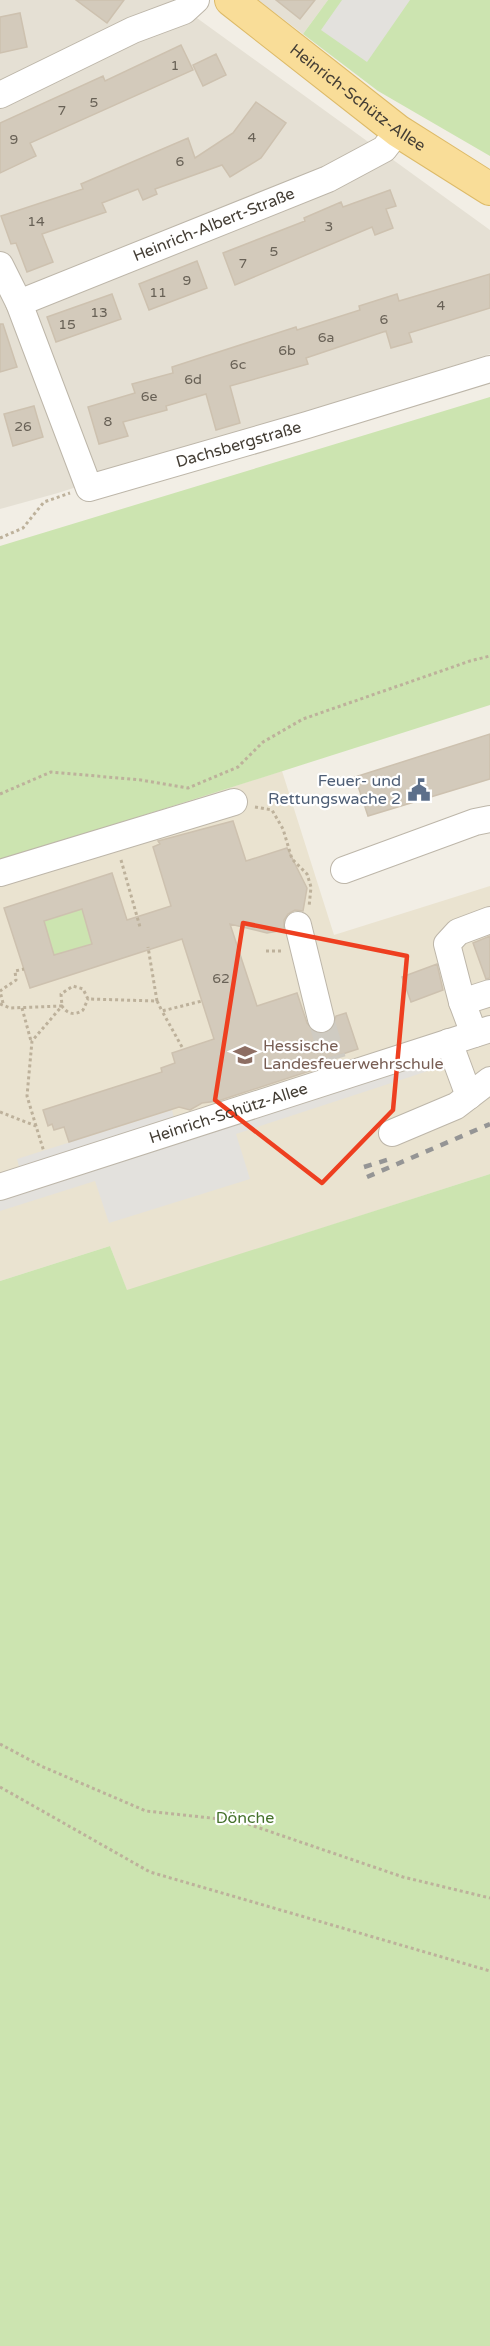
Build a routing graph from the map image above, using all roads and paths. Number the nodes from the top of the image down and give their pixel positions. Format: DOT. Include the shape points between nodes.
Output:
graph roads {
  1 [pos="196,0"];
  2 [pos="231,0"];
  3 [pos="0,95"];
  4 [pos="398,131"];
  5 [pos="490,189"];
  6 [pos="0,265"];
  7 [pos="19,303"];
  8 [pos="490,369"];
  9 [pos="89,488"];
  10 [pos="0,538"];
  11 [pos="490,656"];
  12 [pos="0,794"];
  13 [pos="234,802"];
  14 [pos="490,819"];
  15 [pos="114,838"];
  16 [pos="344,870"];
  17 [pos="0,873"];
  18 [pos="490,920"];
  19 [pos="298,925"];
  20 [pos="140,927"];
  21 [pos="148,947"];
  22 [pos="266,951"];
  23 [pos="24,969"];
  24 [pos="490,993"];
  25 [pos="88,999"];
  26 [pos="156,1001"];
  27 [pos="202,1001"];
  28 [pos="462,1002"];
  29 [pos="1,1004"];
  30 [pos="62,1006"];
  31 [pos="22,1008"];
  32 [pos="162,1011"];
  33 [pos="321,1019"];
  34 [pos="482,1031"];
  35 [pos="32,1041"];
  36 [pos="448,1042"];
  37 [pos="182,1047"];
  38 [pos="490,1080"];
  39 [pos="469,1096"];
  40 [pos="0,1112"];
  41 [pos="36,1126"];
  42 [pos="392,1133"];
  43 [pos="50,1171"];
  44 [pos="0,1187"];
  45 [pos="0,1744"];
  46 [pos="0,1787"];
  47 [pos="490,1898"];
  48 [pos="490,1971"];
  1 -- 3 [label="street" via="184,11 133,30"];
  2 -- 4 [label="main road, Heinrich-Schütz-Allee"];
  4 -- 5 [label="main road, Heinrich-Schütz-Allee"];
  4 -- 7 [label="street, Heinrich-Albert-Straße" via="384,149 328,179"];
  6 -- 7 [label="street"];
  7 -- 9 [label="street"];
  8 -- 9 [label="street, Dachsbergstraße"];
  9 -- 10 [label="path" via="44,502 23,528"];
  11 -- 12 [label="path" via="303,719 263,742 238,767 188,788 51,772"];
  13 -- 15 [label="street"];
  13 -- 19 [label="path" via="272,810 283,829 292,859 306,874 311,899"];
  14 -- 16 [label="street"];
  15 -- 17 [label="street"];
  15 -- 20 [label="path"];
  18 -- 28 [label="street" via="458,932 447,944"];
  19 -- 22 [label="path" via="289,949"];
  19 -- 33 [label="street"];
  21 -- 26 [label="path"];
  23 -- 29 [label="path" via="15,972 16,980 0,991"];
  24 -- 28 [label="street"];
  25 -- 26 [label="path"];
  25 -- 30 [label="path" via="84,1010 75,1014"];
  25 -- 30 [label="path" via="83,989 73,986 62,994"];
  26 -- 32 [label="path"];
  27 -- 32 [label="path"];
  28 -- 34 [label="street"];
  29 -- 31 [label="path"];
  30 -- 31 [label="path"];
  30 -- 35 [label="path"];
  31 -- 35 [label="path"];
  32 -- 37 [label="path"];
  34 -- 36 [label="street, Heinrich-Schütz-Allee"];
  35 -- 41 [label="path" via="27,1096"];
  36 -- 39 [label="street"];
  36 -- 43 [label="street, Heinrich-Schütz-Allee" via="335,1069"];
  38 -- 39 [label="street"];
  39 -- 42 [label="street" via="456,1106"];
  40 -- 41 [label="path"];
  41 -- 43 [label="path"];
  43 -- 44 [label="street, Heinrich-Schütz-Allee"];
  45 -- 47 [label="path" via="146,1811 238,1821 403,1877"];
  46 -- 48 [label="path" via="150,1872"];
}
